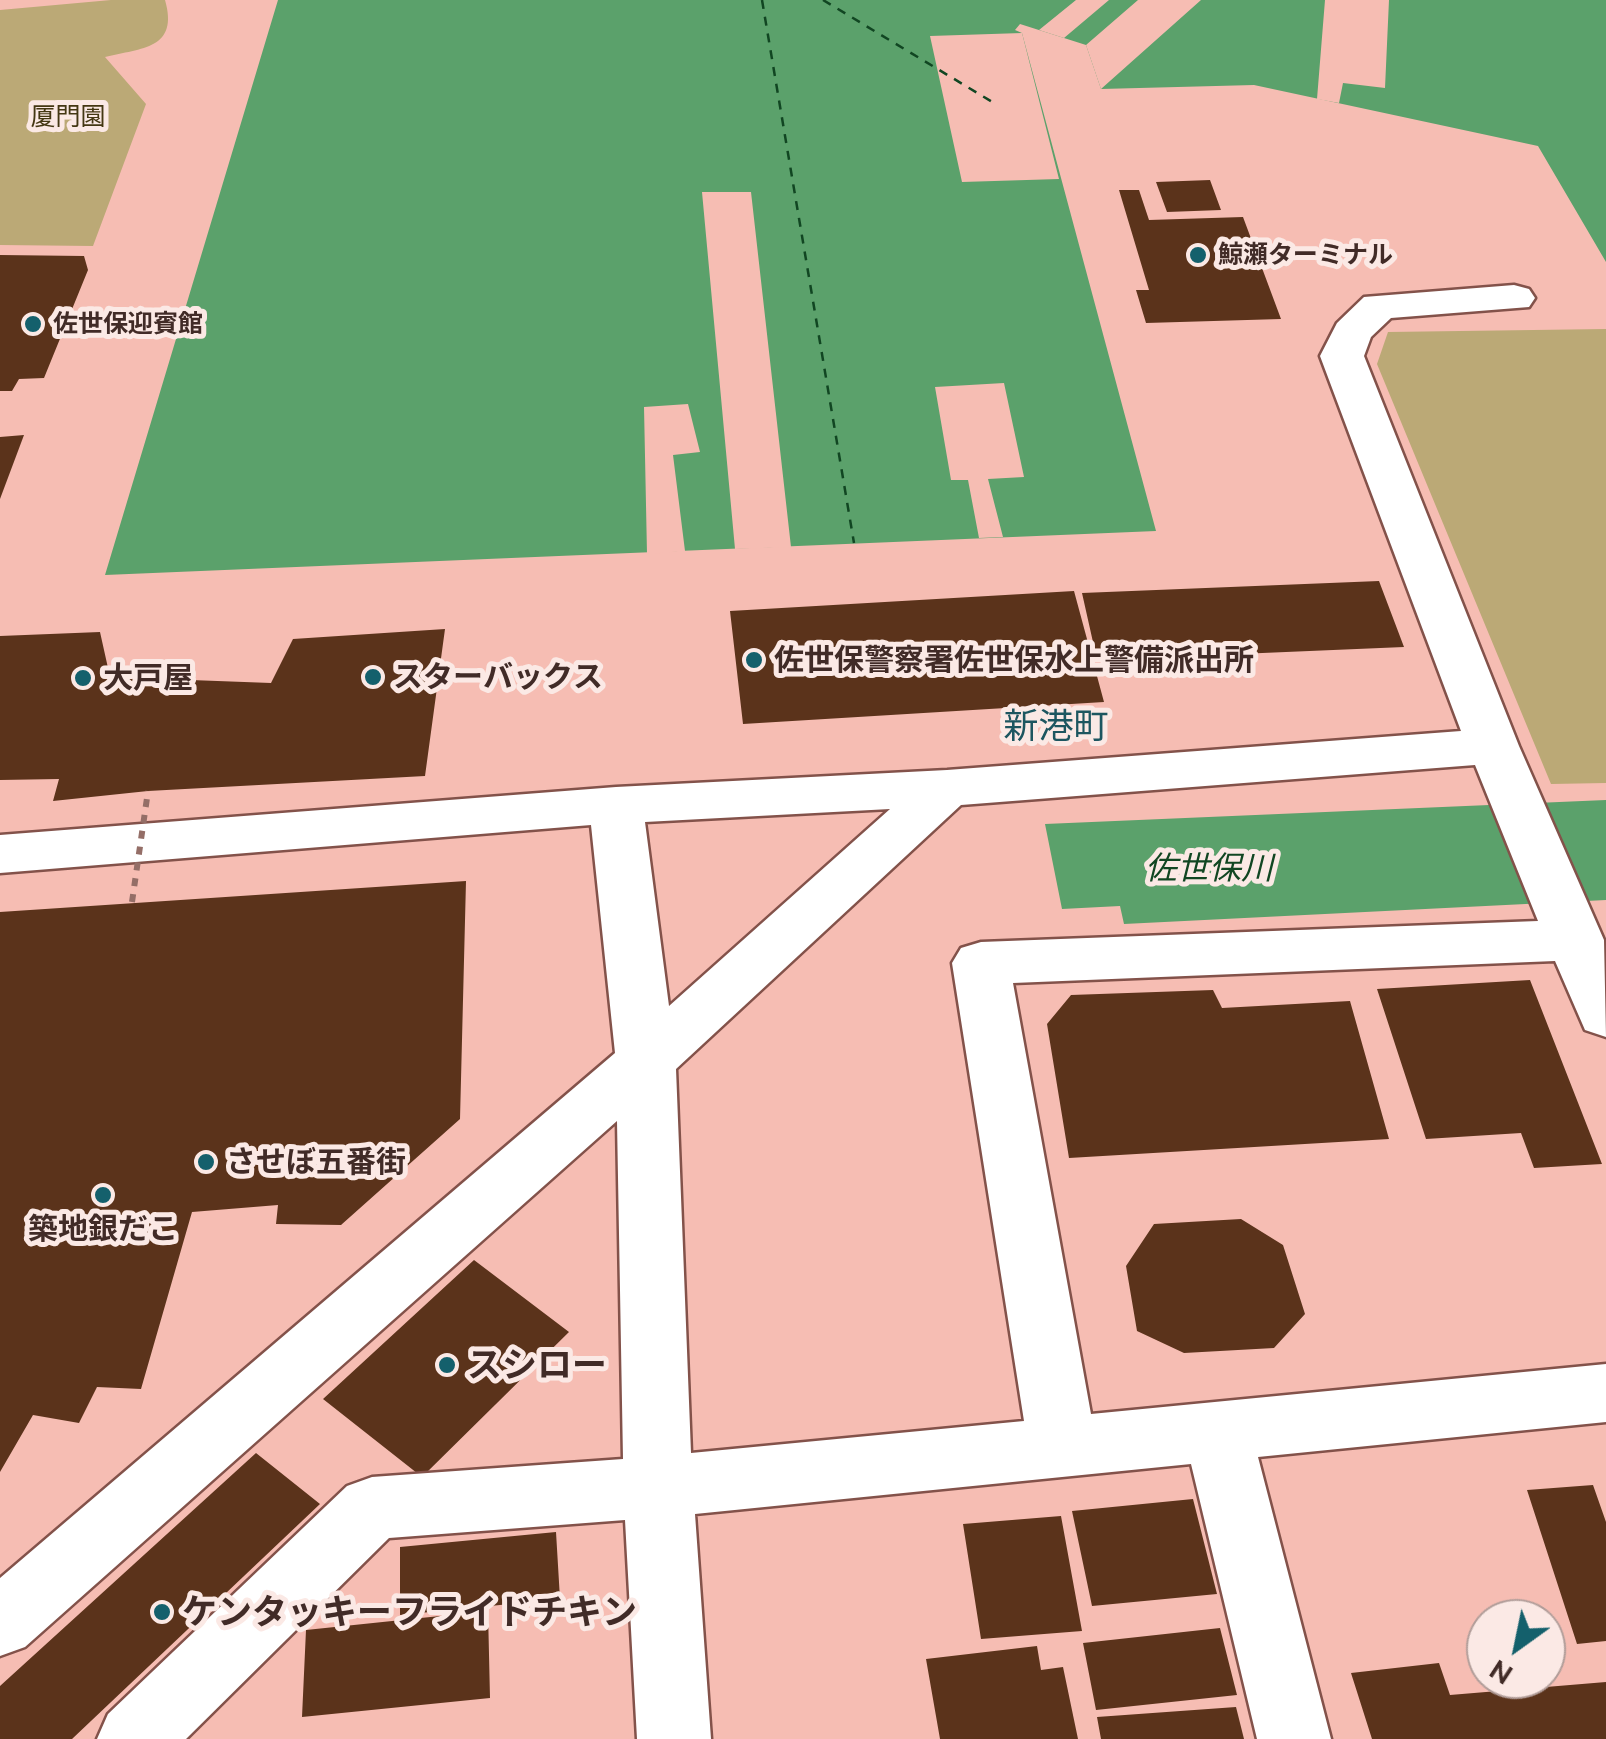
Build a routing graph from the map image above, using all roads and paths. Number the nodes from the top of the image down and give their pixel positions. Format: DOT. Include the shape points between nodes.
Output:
graph roads {
  1 [pos="1514,298"];
  2 [pos="1502,768"];
  3 [pos="948,788"];
  4 [pos="148,791"];
  5 [pos="616,805"];
  6 [pos="0,854"];
  7 [pos="132,902"];
  8 [pos="1569,923"];
  9 [pos="1606,1014"];
  10 [pos="646,1061"];
  11 [pos="1606,1393"];
  12 [pos="1218,1433"];
  13 [pos="1062,1444"];
  14 [pos="658,1487"];
  15 [pos="0,1623"];
  16 [pos="134,1739"];
  17 [pos="674,1739"];
  18 [pos="1294,1739"];
  1 -- 2 [label="street" via="1379,306 1352,332 1342,356"];
  2 -- 3 [label="street"];
  2 -- 8 [label="street"];
  3 -- 5 [label="street"];
  3 -- 10 [label="street"];
  4 -- 7 [label="path, bridge"];
  5 -- 6 [label="street"];
  5 -- 10 [label="street"];
  8 -- 9 [label="street"];
  8 -- 13 [label="street" via="980,963"];
  10 -- 14 [label="street"];
  10 -- 15 [label="street"];
  11 -- 12 [label="street"];
  12 -- 13 [label="street"];
  12 -- 18 [label="street"];
  13 -- 14 [label="street"];
  14 -- 16 [label="street" via="372,1508"];
  14 -- 17 [label="street"];
}
